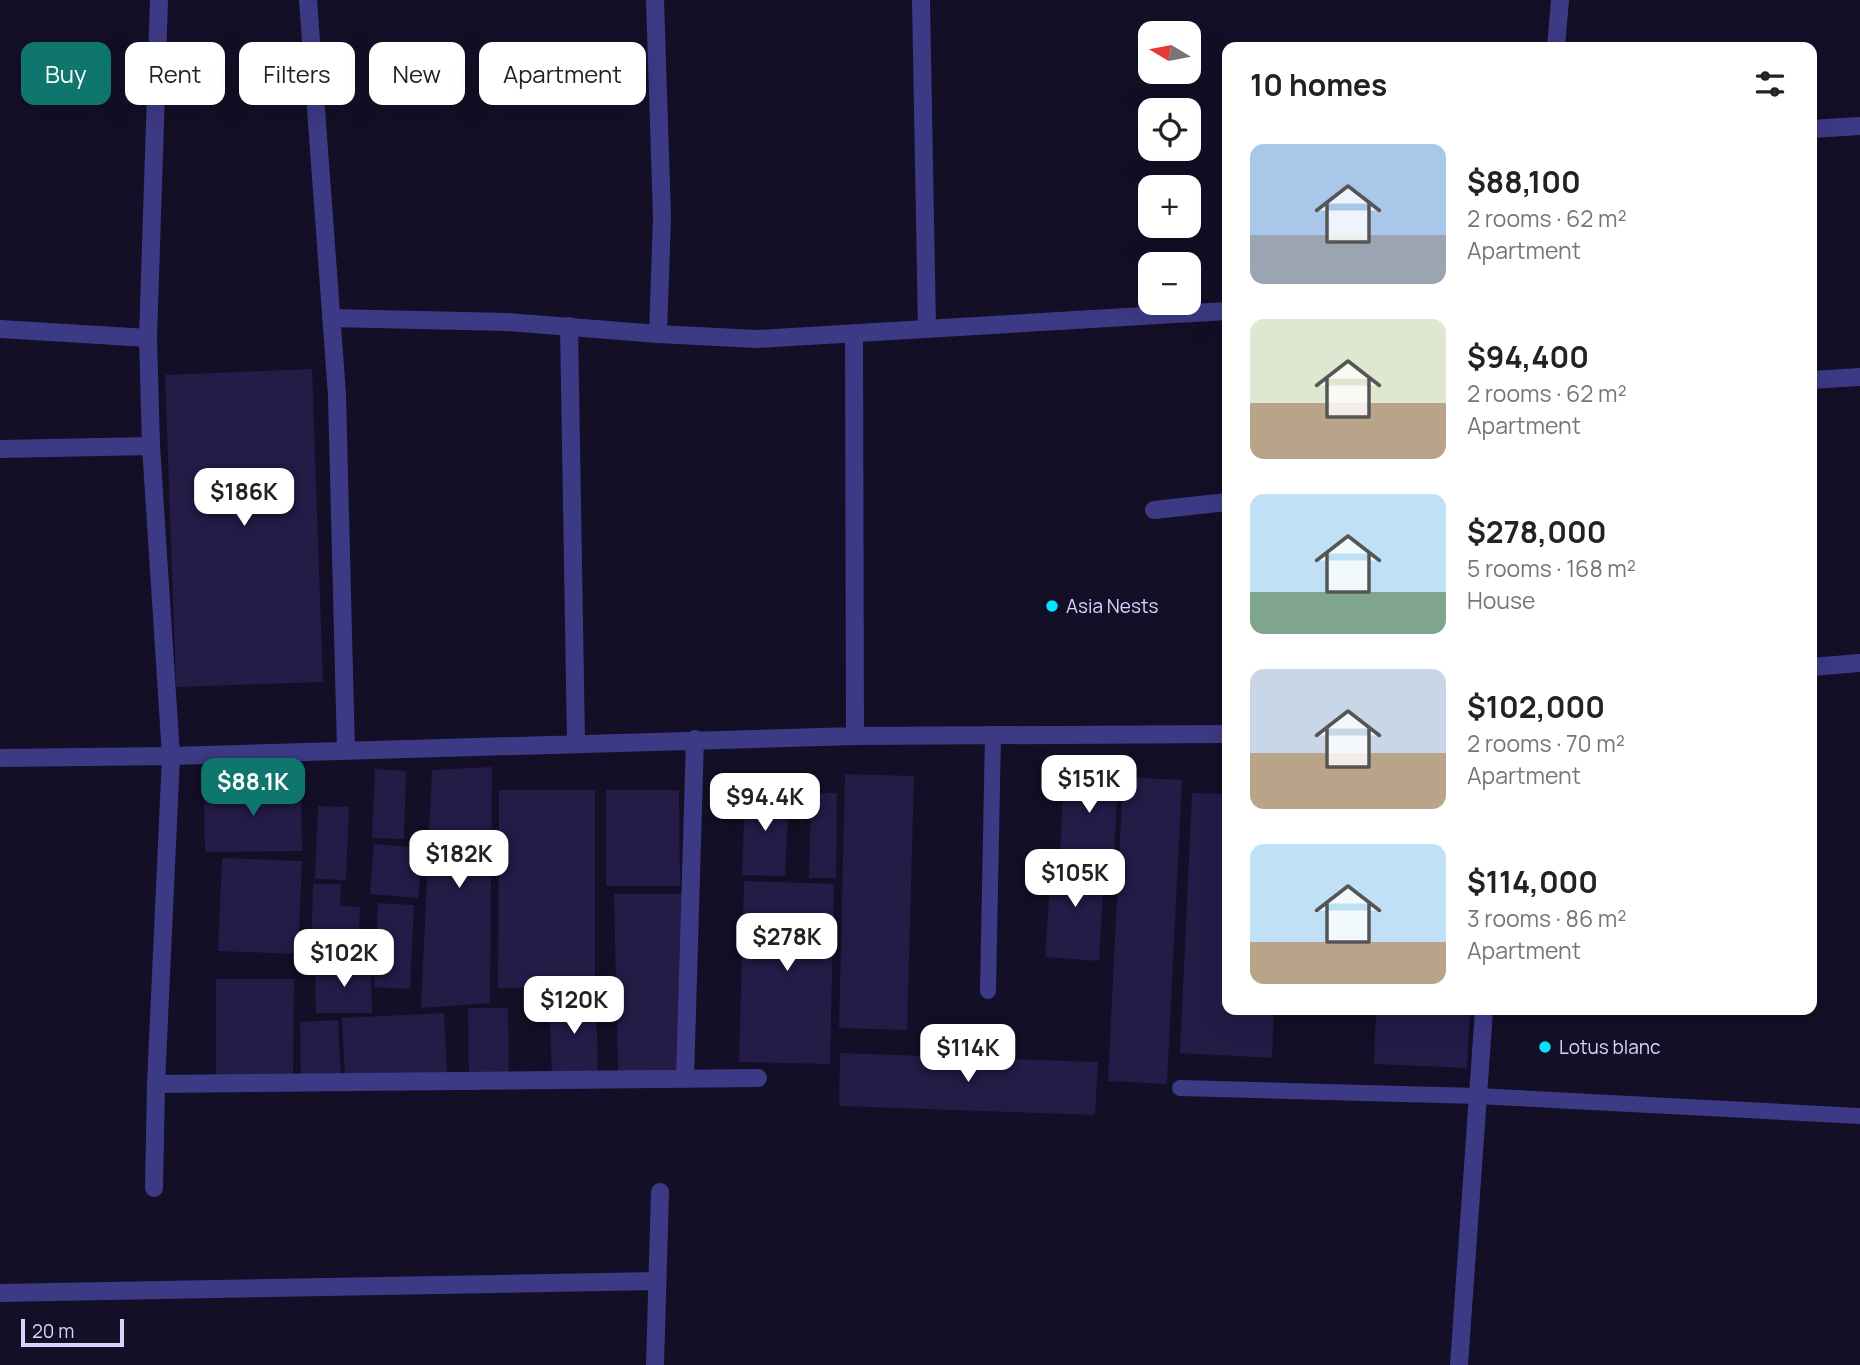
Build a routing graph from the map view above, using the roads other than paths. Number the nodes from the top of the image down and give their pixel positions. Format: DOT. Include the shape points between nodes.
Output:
graph roads {
  1 [pos="159,0"];
  2 [pos="308,0"];
  3 [pos="655,0"];
  4 [pos="921,0"];
  5 [pos="1560,0"];
  6 [pos="1556,42"];
  7 [pos="1860,126"];
  8 [pos="1817,130"];
  9 [pos="1222,311"];
  10 [pos="331,318"];
  11 [pos="569,326"];
  12 [pos="0,329"];
  13 [pos="927,330"];
  14 [pos="657,334"];
  15 [pos="853,334"];
  16 [pos="148,338"];
  17 [pos="1860,377"];
  18 [pos="1817,380"];
  19 [pos="151,446"];
  20 [pos="0,449"];
  21 [pos="1222,503"];
  22 [pos="1154,510"];
  23 [pos="1860,663"];
  24 [pos="1817,667"];
  25 [pos="993,734"];
  26 [pos="1222,734"];
  27 [pos="855,736"];
  28 [pos="695,739"];
  29 [pos="576,743"];
  30 [pos="346,751"];
  31 [pos="171,756"];
  32 [pos="0,758"];
  33 [pos="988,991"];
  34 [pos="1484,1015"];
  35 [pos="758,1078"];
  36 [pos="685,1079"];
  37 [pos="156,1084"];
  38 [pos="1181,1088"];
  39 [pos="1478,1096"];
  40 [pos="1860,1116"];
  41 [pos="154,1188"];
  42 [pos="660,1192"];
  43 [pos="657,1281"];
  44 [pos="0,1293"];
  45 [pos="655,1365"];
  46 [pos="1459,1365"];
  1 -- 16 [label="street"];
  2 -- 10 [label="street"];
  3 -- 14 [label="street" via="662,217"];
  4 -- 13 [label="street"];
  5 -- 6 [label="street"];
  7 -- 8 [label="street"];
  9 -- 13 [label="street"];
  10 -- 11 [label="street"];
  10 -- 30 [label="street"];
  11 -- 14 [label="street"];
  11 -- 29 [label="street"];
  12 -- 16 [label="street"];
  13 -- 15 [label="street"];
  14 -- 15 [label="street" via="757,339"];
  15 -- 27 [label="street"];
  16 -- 19 [label="street"];
  17 -- 18 [label="street"];
  19 -- 20 [label="street"];
  19 -- 31 [label="street"];
  21 -- 22 [label="street"];
  23 -- 24 [label="street"];
  25 -- 26 [label="street"];
  25 -- 27 [label="street"];
  25 -- 33 [label="lane"];
  27 -- 28 [label="street"];
  28 -- 29 [label="street"];
  28 -- 36 [label="street"];
  29 -- 30 [label="street"];
  30 -- 31 [label="street"];
  31 -- 32 [label="street"];
  31 -- 37 [label="street"];
  34 -- 39 [label="street"];
  35 -- 36 [label="street"];
  36 -- 37 [label="street"];
  37 -- 41 [label="street"];
  38 -- 39 [label="lane"];
  39 -- 40 [label="lane"];
  39 -- 46 [label="street"];
  42 -- 43 [label="street"];
  43 -- 44 [label="street"];
  43 -- 45 [label="street"];
}
